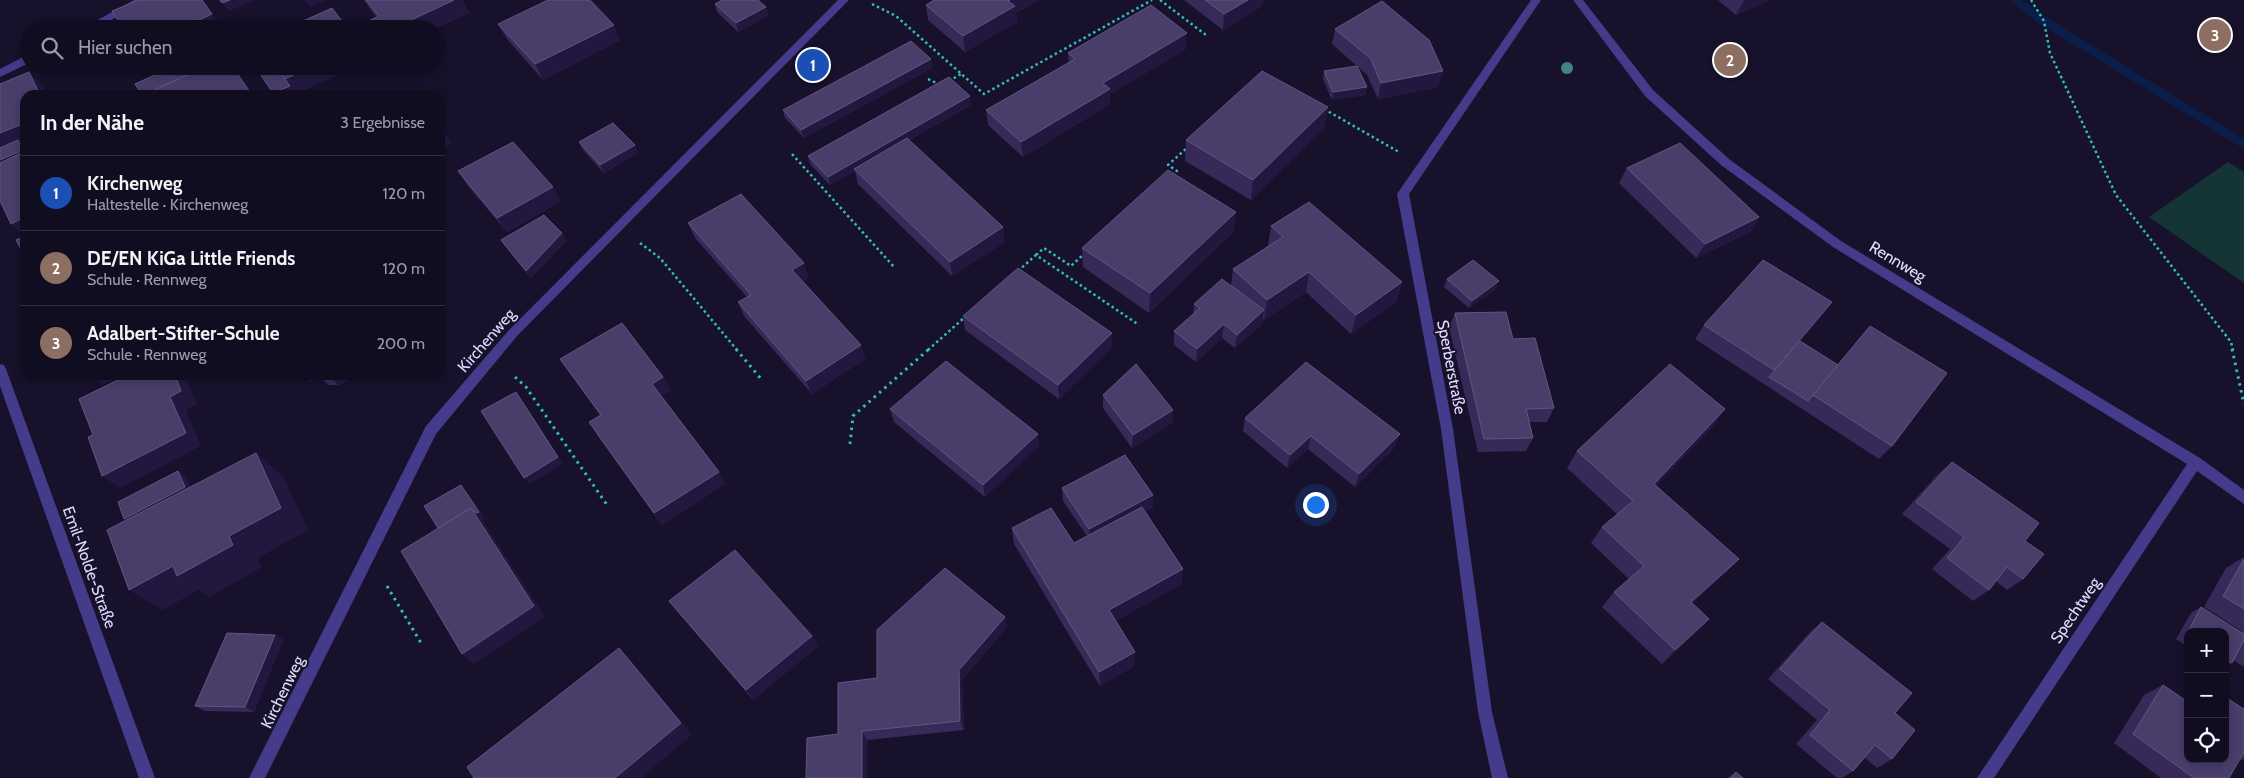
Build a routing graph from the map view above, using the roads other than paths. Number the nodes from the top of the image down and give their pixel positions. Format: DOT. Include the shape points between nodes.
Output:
graph roads {
  1 [pos="142,0"];
  2 [pos="844,0"];
  3 [pos="1536,0"];
  4 [pos="1578,0"];
  5 [pos="103,20"];
  6 [pos="20,63"];
  7 [pos="0,73"];
  8 [pos="0,369"];
  9 [pos="2195,462"];
  10 [pos="2244,498"];
  11 [pos="147,778"];
  12 [pos="258,778"];
  13 [pos="1500,778"];
  14 [pos="1985,778"];
  1 -- 5 [label="street"];
  2 -- 12 [label="street, Kirchenweg" via="513,332 431,430"];
  3 -- 13 [label="street, Sperberstraße" via="1403,194 1447,429 1485,712"];
  4 -- 9 [label="street, Rennweg" via="1649,93 1725,162 1838,244"];
  6 -- 7 [label="street"];
  8 -- 11 [label="street, Emil-Nolde-Straße"];
  9 -- 10 [label="street, Rennweg"];
  9 -- 14 [label="street, Spechtweg"];
}
